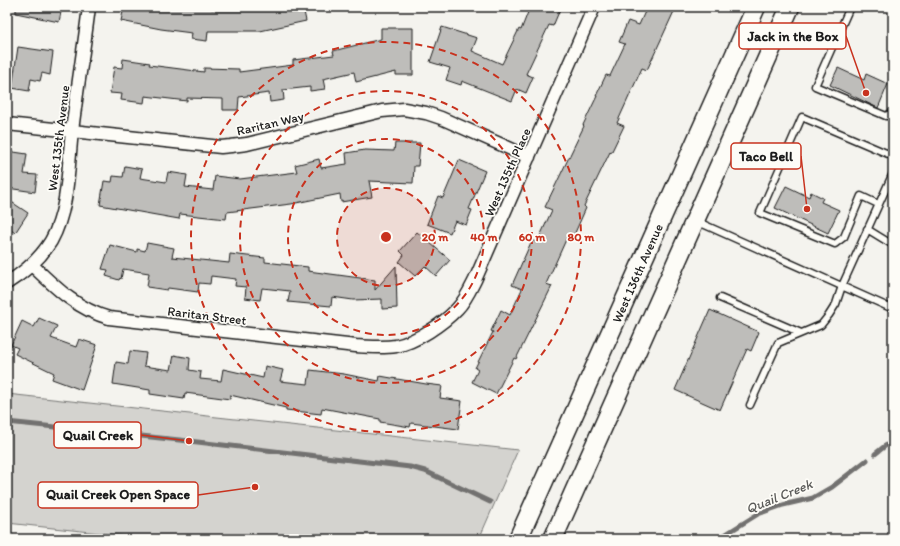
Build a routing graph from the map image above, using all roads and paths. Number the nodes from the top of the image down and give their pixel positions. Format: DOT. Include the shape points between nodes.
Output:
graph roads {
  1 [pos="89,7"];
  2 [pos="594,7"];
  3 [pos="756,7"];
  4 [pos="790,7"];
  5 [pos="850,7"];
  6 [pos="893,112"];
  7 [pos="7,124"];
  8 [pos="72,131"];
  9 [pos="893,156"];
  10 [pos="529,157"];
  11 [pos="893,172"];
  12 [pos="878,204"];
  13 [pos="695,221"];
  14 [pos="867,230"];
  15 [pos="893,245"];
  16 [pos="32,265"];
  17 [pos="7,283"];
  18 [pos="842,286"];
  19 [pos="720,298"];
  20 [pos="893,309"];
  21 [pos="425,334"];
  22 [pos="801,334"];
  23 [pos="750,405"];
  24 [pos="518,539"];
  25 [pos="553,539"];
  1 -- 8 [label="street, West 135th Avenue"];
  2 -- 10 [label="street, West 135th Place"];
  3 -- 24 [label="main road, West 136th Avenue"];
  4 -- 13 [label="main road"];
  5 -- 6 [label="lane" via="815,86 886,116"];
  7 -- 8 [label="street, Raritan Way"];
  8 -- 10 [label="street, Raritan Way" via="221,147 254,142 382,112 404,110 441,118"];
  8 -- 16 [label="street, West 135th Avenue" via="66,190 57,228"];
  9 -- 12 [label="lane" via="802,117 760,213 835,244 844,237 861,196"];
  10 -- 21 [label="street, West 135th Place" via="466,296 457,309"];
  11 -- 12 [label="lane"];
  12 -- 14 [label="lane"];
  13 -- 18 [label="lane"];
  13 -- 25 [label="main road"];
  14 -- 15 [label="lane"];
  14 -- 18 [label="lane"];
  16 -- 17 [label="street"];
  16 -- 21 [label="street, Raritan Street" via="56,289 81,307 109,318 371,347 397,346"];
  18 -- 20 [label="lane"];
  18 -- 22 [label="lane" via="836,304 821,325"];
  19 -- 22 [label="lane"];
  22 -- 23 [label="lane" via="778,343"];
}
